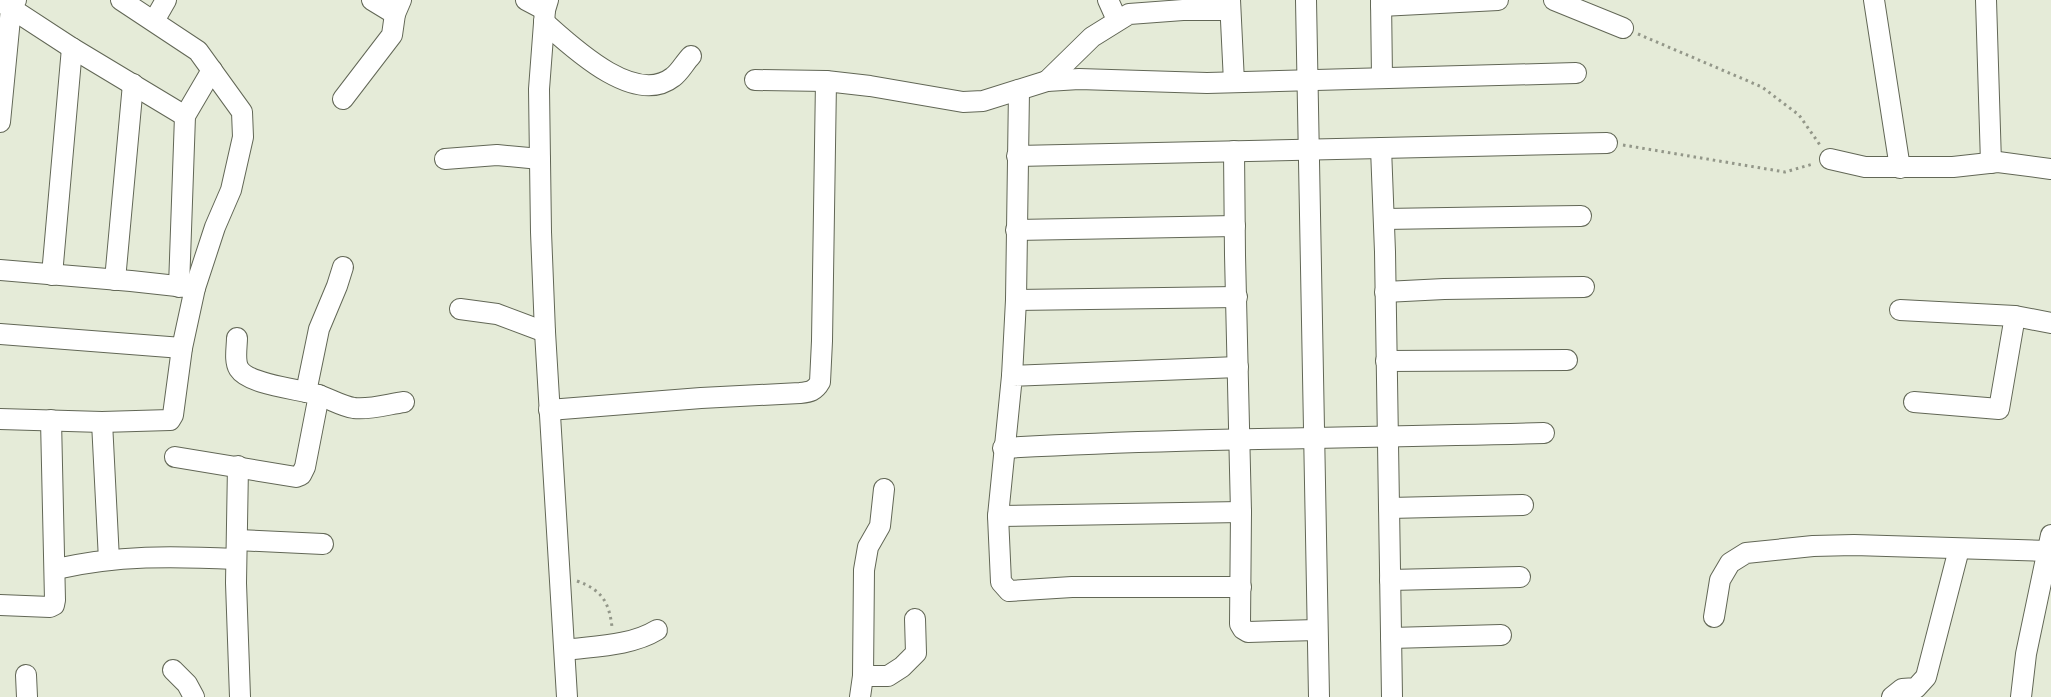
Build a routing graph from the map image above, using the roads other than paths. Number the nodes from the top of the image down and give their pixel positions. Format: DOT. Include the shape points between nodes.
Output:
graph roads {
  1 [pos="121,0"];
  2 [pos="166,0"];
  3 [pos="372,0"];
  4 [pos="526,0"];
  5 [pos="1108,0"];
  6 [pos="1306,0"];
  7 [pos="1498,0"];
  8 [pos="1554,0"];
  9 [pos="1874,0"];
  10 [pos="1986,0"];
  11 [pos="9,3"];
  12 [pos="1381,3"];
  13 [pos="1230,5"];
  14 [pos="1577,5"];
  15 [pos="398,7"];
  16 [pos="546,11"];
  17 [pos="1117,20"];
  18 [pos="154,21"];
  19 [pos="1623,28"];
  20 [pos="72,48"];
  21 [pos="690,56"];
  22 [pos="212,70"];
  23 [pos="1576,73"];
  24 [pos="1382,77"];
  25 [pos="1308,79"];
  26 [pos="755,80"];
  27 [pos="826,81"];
  28 [pos="1047,81"];
  29 [pos="1234,82"];
  30 [pos="133,84"];
  31 [pos="1019,90"];
  32 [pos="343,99"];
  33 [pos="185,116"];
  34 [pos="0,122"];
  35 [pos="1607,142"];
  36 [pos="1382,148"];
  37 [pos="1310,149"];
  38 [pos="1234,151"];
  39 [pos="1017,156"];
  40 [pos="445,159"];
  41 [pos="540,159"];
  42 [pos="1830,159"];
  43 [pos="1990,163"];
  44 [pos="1900,168"];
  45 [pos="2051,169"];
  46 [pos="1581,216"];
  47 [pos="1384,219"];
  48 [pos="1235,226"];
  49 [pos="1016,230"];
  50 [pos="343,267"];
  51 [pos="0,270"];
  52 [pos="52,274"];
  53 [pos="115,280"];
  54 [pos="1584,287"];
  55 [pos="187,288"];
  56 [pos="1386,292"];
  57 [pos="1237,297"];
  58 [pos="1016,300"];
  59 [pos="460,309"];
  60 [pos="1900,310"];
  61 [pos="2015,316"];
  62 [pos="2051,323"];
  63 [pos="544,332"];
  64 [pos="0,334"];
  65 [pos="237,338"];
  66 [pos="182,348"];
  67 [pos="1567,360"];
  68 [pos="1386,361"];
  69 [pos="1238,367"];
  70 [pos="1012,376"];
  71 [pos="312,394"];
  72 [pos="404,402"];
  73 [pos="1914,402"];
  74 [pos="549,410"];
  75 [pos="0,419"];
  76 [pos="51,420"];
  77 [pos="102,422"];
  78 [pos="1544,433"];
  79 [pos="1388,437"];
  80 [pos="1314,438"];
  81 [pos="1239,441"];
  82 [pos="1003,448"];
  83 [pos="175,457"];
  84 [pos="238,466"];
  85 [pos="884,489"];
  86 [pos="1523,505"];
  87 [pos="1389,508"];
  88 [pos="1241,512"];
  89 [pos="998,516"];
  90 [pos="2049,543"];
  91 [pos="323,544"];
  92 [pos="1959,548"];
  93 [pos="236,550"];
  94 [pos="109,560"];
  95 [pos="56,569"];
  96 [pos="1520,577"];
  97 [pos="1390,580"];
  98 [pos="1241,587"];
  99 [pos="0,605"];
  100 [pos="1714,617"];
  101 [pos="915,619"];
  102 [pos="657,630"];
  103 [pos="1318,630"];
  104 [pos="1501,635"];
  105 [pos="1391,638"];
  106 [pos="565,650"];
  107 [pos="173,670"];
  108 [pos="26,676"];
  109 [pos="863,676"];
  110 [pos="27,697"];
  111 [pos="194,697"];
  112 [pos="240,697"];
  113 [pos="567,697"];
  114 [pos="860,697"];
  115 [pos="1319,697"];
  116 [pos="1392,697"];
  117 [pos="1892,697"];
  118 [pos="2021,697"];
  1 -- 18 [label="street"];
  2 -- 18 [label="street"];
  3 -- 15 [label="street"];
  4 -- 16 [label="street"];
  5 -- 17 [label="street"];
  6 -- 25 [label="street"];
  7 -- 12 [label="street"];
  8 -- 14 [label="street"];
  9 -- 44 [label="street"];
  10 -- 43 [label="street"];
  11 -- 20 [label="street"];
  11 -- 34 [label="street"];
  12 -- 24 [label="street"];
  13 -- 17 [label="street" via="1137,13"];
  13 -- 29 [label="street"];
  14 -- 19 [label="street"];
  15 -- 32 [label="street" via="392,36"];
  16 -- 21 [label="street" via="582,55 617,76 645,86 674,77"];
  16 -- 41 [label="street" via="538,89"];
  17 -- 28 [label="street" via="1092,37"];
  18 -- 22 [label="street" via="198,51"];
  20 -- 30 [label="street"];
  20 -- 52 [label="street"];
  22 -- 33 [label="street"];
  22 -- 55 [label="street" via="242,112 243,137 230,190"];
  23 -- 24 [label="street"];
  24 -- 25 [label="street"];
  25 -- 29 [label="street"];
  25 -- 37 [label="street"];
  26 -- 27 [label="street"];
  27 -- 31 [label="street" via="963,102 983,101"];
  27 -- 74 [label="street" via="822,341 817,387 800,393"];
  28 -- 29 [label="street"];
  28 -- 31 [label="street"];
  30 -- 33 [label="street"];
  30 -- 53 [label="street"];
  31 -- 39 [label="street"];
  33 -- 55 [label="street"];
  35 -- 36 [label="street"];
  36 -- 37 [label="street"];
  36 -- 47 [label="street"];
  37 -- 38 [label="street"];
  37 -- 80 [label="street"];
  38 -- 39 [label="street"];
  38 -- 48 [label="street"];
  39 -- 49 [label="street"];
  40 -- 41 [label="street" via="496,155"];
  41 -- 63 [label="street"];
  42 -- 44 [label="street" via="1864,167"];
  43 -- 44 [label="street"];
  43 -- 45 [label="street"];
  46 -- 47 [label="street"];
  47 -- 56 [label="street"];
  48 -- 49 [label="street"];
  48 -- 57 [label="street"];
  49 -- 58 [label="street"];
  50 -- 71 [label="street" via="319,330"];
  51 -- 52 [label="street"];
  52 -- 53 [label="street"];
  53 -- 55 [label="street"];
  54 -- 56 [label="street"];
  55 -- 66 [label="street"];
  56 -- 68 [label="street"];
  57 -- 58 [label="street"];
  57 -- 69 [label="street"];
  58 -- 70 [label="street"];
  59 -- 63 [label="street" via="497,314"];
  60 -- 61 [label="street"];
  61 -- 62 [label="street"];
  61 -- 73 [label="street" via="1999,409"];
  63 -- 74 [label="street"];
  64 -- 66 [label="street"];
  65 -- 71 [label="street" via="236,362 246,376"];
  66 -- 77 [label="street" via="170,420"];
  67 -- 68 [label="street"];
  68 -- 79 [label="street"];
  69 -- 70 [label="street"];
  69 -- 81 [label="street"];
  70 -- 82 [label="street"];
  71 -- 72 [label="street" via="356,408"];
  71 -- 84 [label="street" via="305,467 301,475 296,477"];
  74 -- 106 [label="street"];
  75 -- 76 [label="street"];
  76 -- 77 [label="street"];
  76 -- 95 [label="street"];
  77 -- 94 [label="street"];
  78 -- 79 [label="street"];
  79 -- 80 [label="street"];
  79 -- 87 [label="street"];
  80 -- 81 [label="street"];
  80 -- 103 [label="street"];
  81 -- 82 [label="street" via="1122,441"];
  81 -- 88 [label="street"];
  82 -- 89 [label="street"];
  83 -- 84 [label="street"];
  84 -- 93 [label="street"];
  85 -- 109 [label="street" via="880,526 868,547 864,570"];
  86 -- 87 [label="street"];
  87 -- 97 [label="street"];
  88 -- 89 [label="street"];
  88 -- 98 [label="street"];
  89 -- 98 [label="street" via="1001,582 1009,591 1072,587"];
  90 -- 92 [label="street"];
  90 -- 118 [label="street" via="2026,654"];
  91 -- 93 [label="street"];
  92 -- 100 [label="street" via="1854,545 1746,552 1730,563 1720,580"];
  92 -- 117 [label="street" via="1926,677 1916,688 1902,690"];
  93 -- 94 [label="street"];
  93 -- 112 [label="street"];
  94 -- 95 [label="street"];
  95 -- 99 [label="street" via="55,600 50,608"];
  96 -- 97 [label="street"];
  97 -- 105 [label="street"];
  98 -- 103 [label="street" via="1239,617 1243,629 1256,632"];
  101 -- 109 [label="street" via="916,653 888,676"];
  102 -- 106 [label="street" via="615,643"];
  103 -- 115 [label="street"];
  104 -- 105 [label="street"];
  105 -- 116 [label="street"];
  106 -- 113 [label="street"];
  107 -- 111 [label="street"];
  108 -- 110 [label="street"];
  109 -- 114 [label="street"];
}
